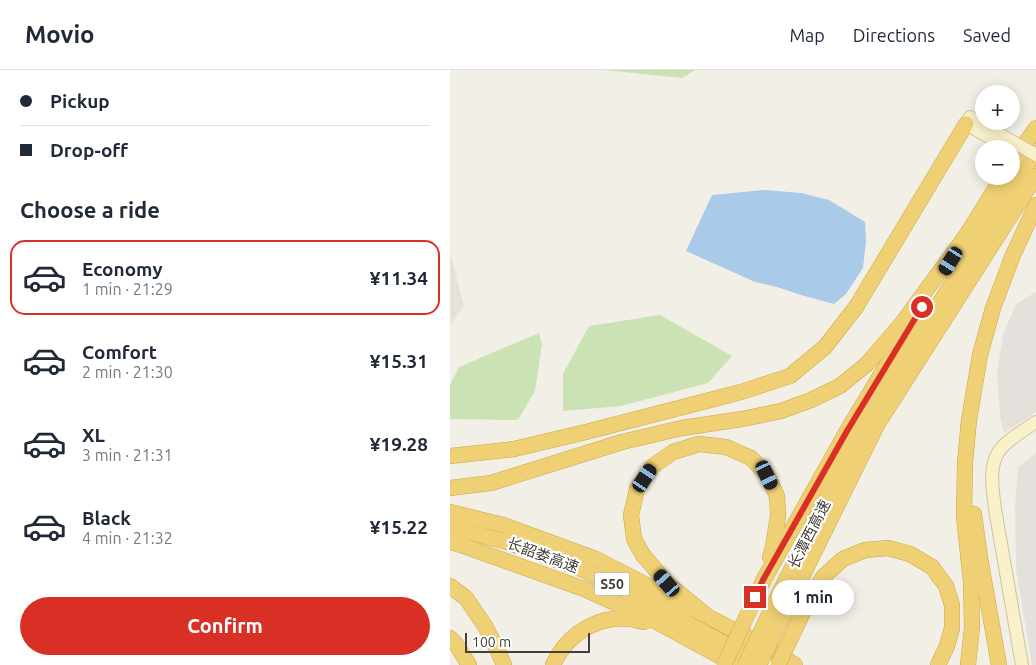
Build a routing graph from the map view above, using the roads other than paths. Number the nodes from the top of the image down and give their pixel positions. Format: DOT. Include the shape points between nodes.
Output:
graph roads {
  1 [pos="966,124"];
  2 [pos="1036,128"];
  3 [pos="1001,140"];
  4 [pos="1020,149"];
  5 [pos="1020,151"];
  6 [pos="1020,153"];
  7 [pos="1036,153"];
  8 [pos="1036,164"];
  9 [pos="1036,176"];
  10 [pos="997,185"];
  11 [pos="1036,205"];
  12 [pos="970,230"];
  13 [pos="969,420"];
  14 [pos="1036,422"];
  15 [pos="1036,430"];
  16 [pos="450,456"];
  17 [pos="450,488"];
  18 [pos="450,512"];
  19 [pos="450,527"];
  20 [pos="450,542"];
  21 [pos="763,580"];
  22 [pos="450,586"];
  23 [pos="785,595"];
  24 [pos="707,616"];
  25 [pos="676,633"];
  26 [pos="450,638"];
  27 [pos="790,664"];
  28 [pos="469,665"];
  29 [pos="504,665"];
  30 [pos="553,665"];
  31 [pos="724,665"];
  32 [pos="736,665"];
  33 [pos="745,665"];
  34 [pos="759,665"];
  35 [pos="763,665"];
  36 [pos="938,665"];
  37 [pos="968,665"];
  38 [pos="1000,665"];
  39 [pos="1022,665"];
  40 [pos="1028,665"];
  1 -- 3 [label="street" via="970,117"];
  1 -- 16 [label="highway" via="856,307 825,347 790,376 741,392 514,449"];
  2 -- 5 [label="highway"];
  4 -- 7 [label="street, bridge"];
  6 -- 8 [label="street"];
  7 -- 23 [label="highway, 长潭西高速" via="866,419"];
  9 -- 23 [label="highway, 长潭西高速" via="877,425"];
  10 -- 12 [label="highway"];
  11 -- 13 [label="highway" via="993,308 980,355"];
  12 -- 17 [label="highway" via="867,364 840,386 812,400 771,413 622,442 491,483"];
  12 -- 21 [label="highway" via="852,423"];
  13 -- 37 [label="highway" via="964,516 971,583 972,627"];
  13 -- 38 [label="highway" via="974,512"];
  14 -- 39 [label="street" via="998,452 992,483"];
  15 -- 40 [label="street" via="1006,453 1000,466 998,485"];
  18 -- 24 [label="highway" via="503,525 596,560"];
  19 -- 35 [label="highway, 长韶娄高速 / S50" via="507,542 586,571"];
  20 -- 25 [label="highway, 长韶娄高速 / S50" via="584,589"];
  21 -- 24 [label="highway" via="778,516 776,496 767,475 751,458 726,446 699,444 673,452 653,466 637,489 631,515 634,539 643,556 667,583"];
  21 -- 31 [label="highway, bridge"];
  22 -- 29 [label="highway" via="466,598 485,626"];
  23 -- 33 [label="highway, 长潭西高速, bridge"];
  23 -- 34 [label="highway, 长潭西高速, bridge"];
  24 -- 27 [label="highway" via="769,648"];
  25 -- 30 [label="highway" via="635,619 607,619 572,637"];
  25 -- 32 [label="highway, 长韶娄高速 / S50"];
  26 -- 28 [label="highway"];
  27 -- 36 [label="highway, bridge" via="805,608 823,577 843,559 865,550 888,548 910,554 932,567 946,586 952,605 952,628"];
}
